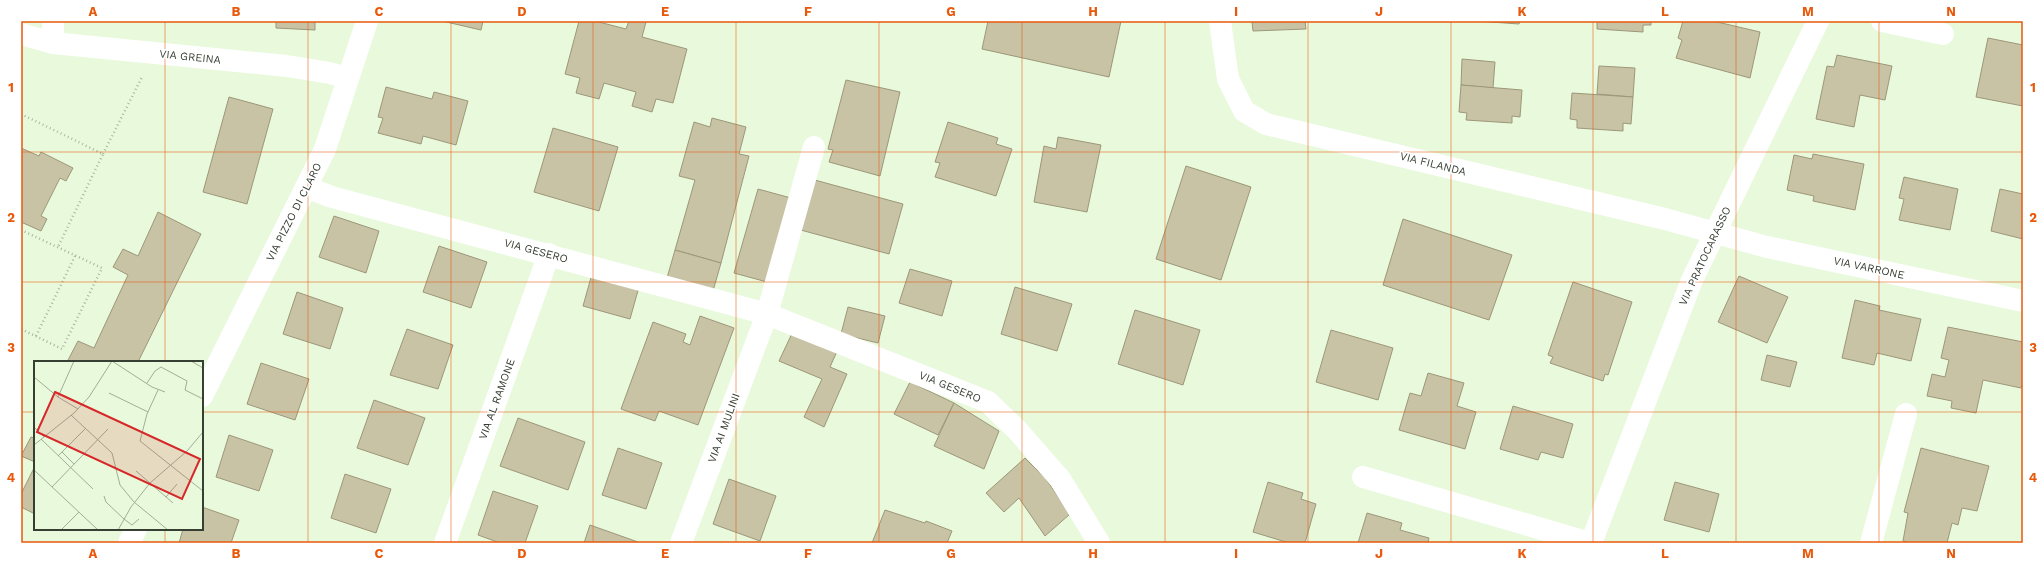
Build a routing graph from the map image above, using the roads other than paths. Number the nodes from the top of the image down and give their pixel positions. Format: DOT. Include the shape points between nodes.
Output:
graph roads {
  1 [pos="53,21"];
  2 [pos="367,21"];
  3 [pos="1220,21"];
  4 [pos="1818,21"];
  5 [pos="1882,21"];
  6 [pos="21,34"];
  7 [pos="1943,34"];
  8 [pos="53,43"];
  9 [pos="348,78"];
  10 [pos="814,147"];
  11 [pos="306,187"];
  12 [pos="1716,232"];
  13 [pos="549,254"];
  14 [pos="2023,301"];
  15 [pos="767,314"];
  16 [pos="203,394"];
  17 [pos="1906,414"];
  18 [pos="1363,477"];
  19 [pos="136,530"];
  20 [pos="129,543"];
  21 [pos="445,543"];
  22 [pos="681,543"];
  23 [pos="1099,543"];
  24 [pos="1590,543"];
  25 [pos="1871,543"];
  1 -- 8 [label="street"];
  2 -- 9 [label="street, VIA PIZZO DI CLARO"];
  3 -- 12 [label="street, VIA FILANDA" via="1228,79 1244,111 1266,124"];
  4 -- 12 [label="street, VIA PRATOCARASSO"];
  5 -- 7 [label="street"];
  6 -- 8 [label="street, VIA GREINA"];
  8 -- 9 [label="street, VIA GREINA" via="287,66"];
  9 -- 11 [label="street, VIA PIZZO DI CLARO" via="325,149"];
  10 -- 15 [label="street"];
  11 -- 13 [label="street, VIA GESERO" via="332,197"];
  11 -- 16 [label="street, VIA PIZZO DI CLARO"];
  12 -- 14 [label="street, VIA VARRONE" via="1767,247"];
  12 -- 24 [label="street, VIA PRATOCARASSO" via="1692,280"];
  13 -- 15 [label="street, VIA GESERO"];
  13 -- 21 [label="street, VIA AL RAMONE"];
  15 -- 22 [label="street, VIA AI MULINI"];
  15 -- 23 [label="street, VIA GESERO" via="988,402 1018,430 1060,479"];
  17 -- 25 [label="street"];
  18 -- 24 [label="street"];
  19 -- 20 [label="street"];
}
